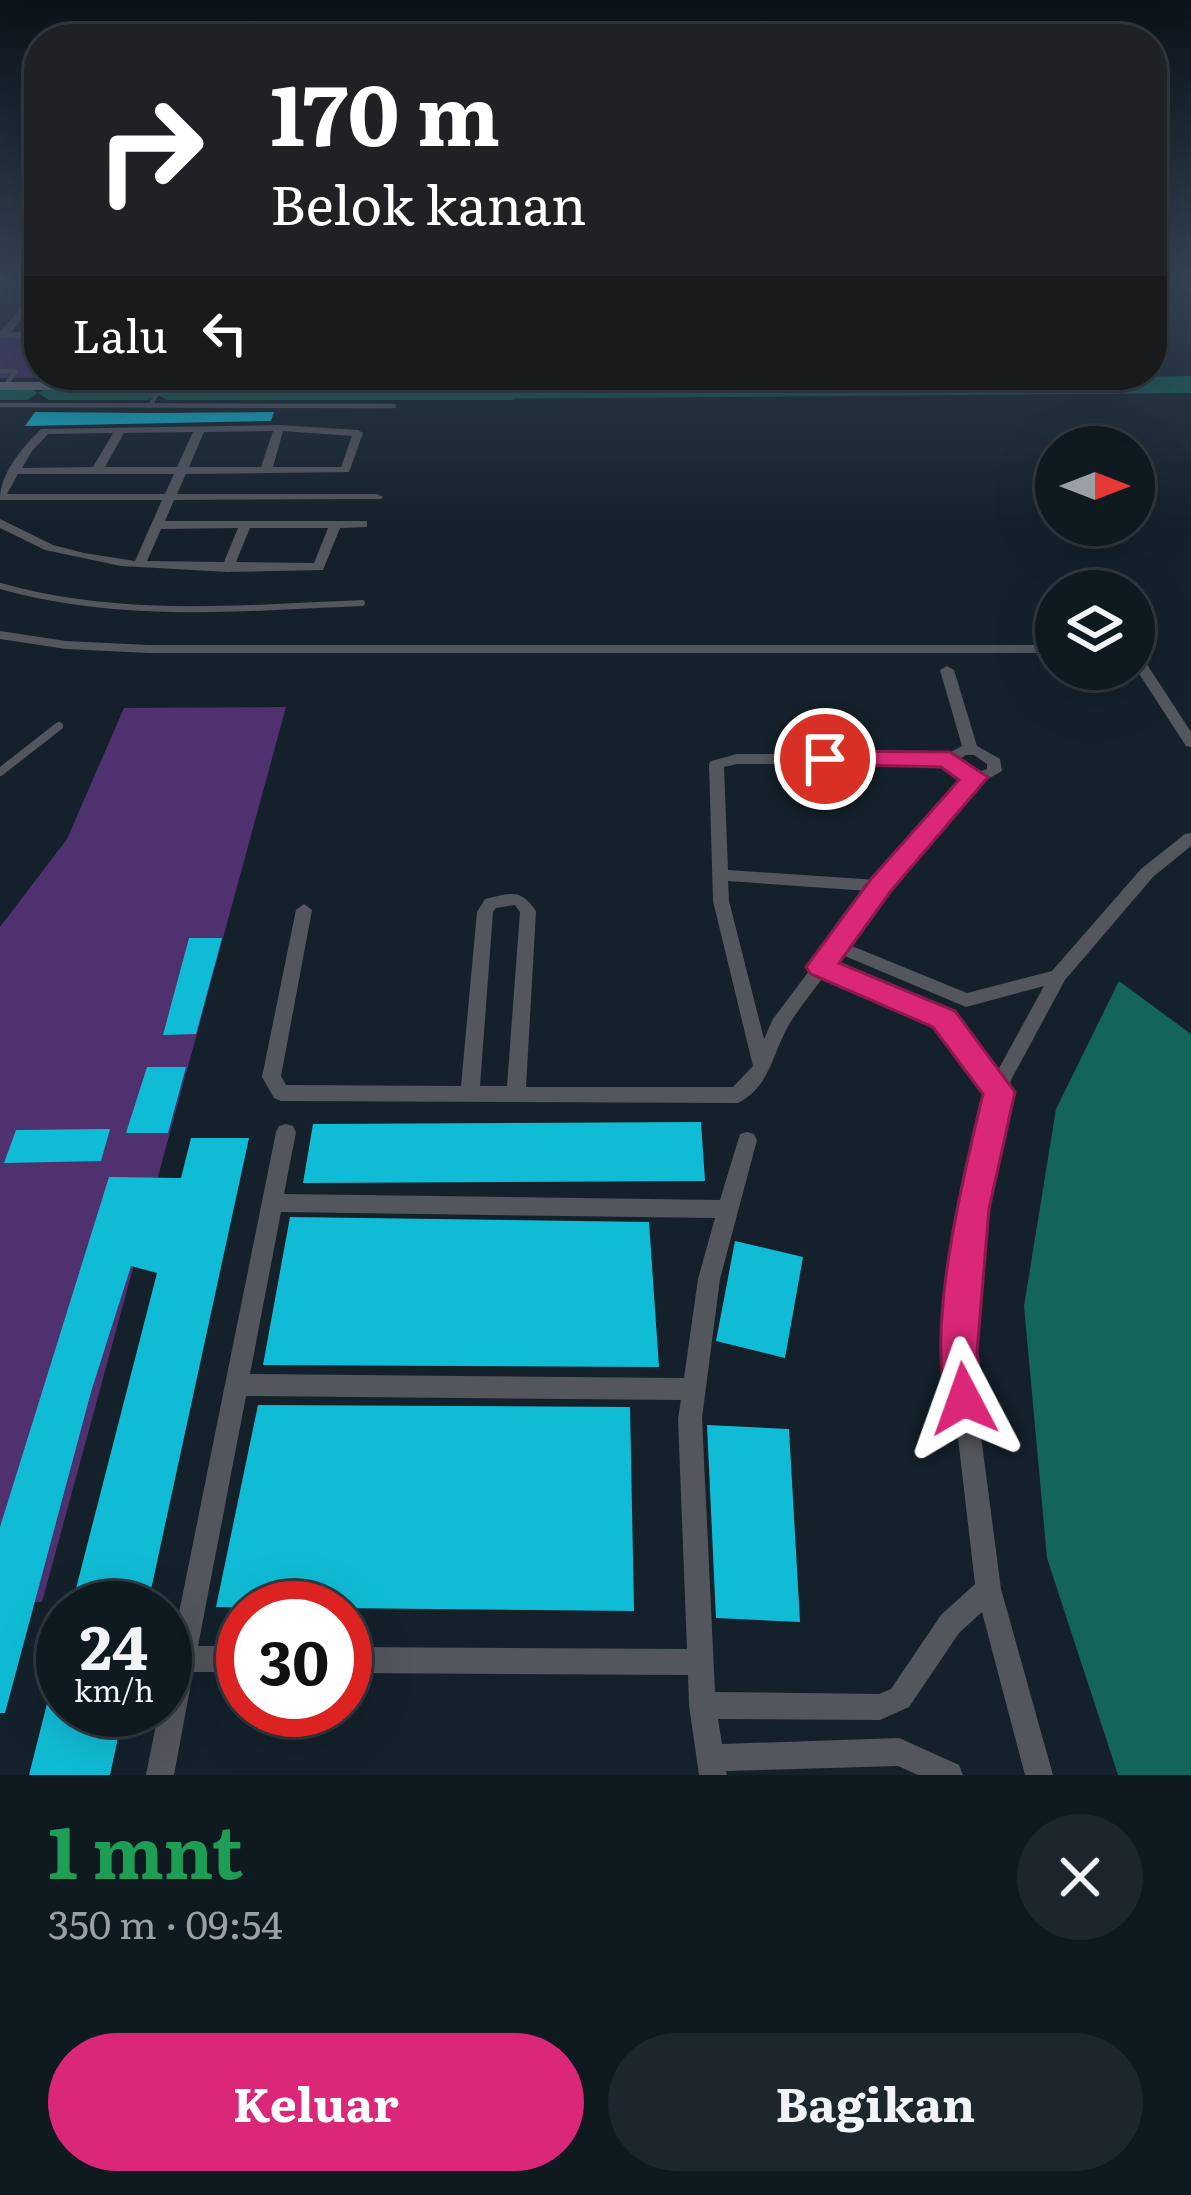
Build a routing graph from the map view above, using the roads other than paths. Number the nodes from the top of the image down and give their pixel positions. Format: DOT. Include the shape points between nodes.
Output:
graph roads {
  1 [pos="37,390"];
  2 [pos="158,390"];
  3 [pos="0,406"];
  4 [pos="26,406"];
  5 [pos="150,406"];
  6 [pos="394,406"];
  7 [pos="279,428"];
  8 [pos="121,429"];
  9 [pos="200,429"];
  10 [pos="266,470"];
  11 [pos="15,471"];
  12 [pos="97,471"];
  13 [pos="180,471"];
  14 [pos="0,496"];
  15 [pos="377,497"];
  16 [pos="167,499"];
  17 [pos="0,523"];
  18 [pos="335,524"];
  19 [pos="364,524"];
  20 [pos="155,525"];
  21 [pos="245,525"];
  22 [pos="139,566"];
  23 [pos="228,568"];
  24 [pos="0,586"];
  25 [pos="362,604"];
  26 [pos="0,635"];
  27 [pos="1035,649"];
  28 [pos="947,670"];
  29 [pos="1155,687"];
  30 [pos="59,726"];
  31 [pos="1191,743"];
  32 [pos="970,749"];
  33 [pos="950,759"];
  34 [pos="0,772"];
  35 [pos="975,777"];
  36 [pos="1191,838"];
  37 [pos="720,875"];
  38 [pos="881,886"];
  39 [pos="304,910"];
  40 [pos="836,946"];
  41 [pos="821,967"];
  42 [pos="1058,976"];
  43 [pos="763,1066"];
  44 [pos="1000,1092"];
  45 [pos="470,1094"];
  46 [pos="517,1095"];
  47 [pos="286,1132"];
  48 [pos="747,1140"];
  49 [pos="272,1203"];
  50 [pos="728,1209"];
  51 [pos="236,1385"];
  52 [pos="694,1389"];
  53 [pos="988,1589"];
  54 [pos="192,1612"];
  55 [pos="372,1660"];
  56 [pos="700,1661"];
  57 [pos="702,1705"];
  58 [pos="168,1737"];
  59 [pos="712,1767"];
  60 [pos="160,1775"];
  61 [pos="949,1775"];
  62 [pos="1039,1775"];
  1 -- 4 [label="lane"];
  2 -- 5 [label="lane"];
  3 -- 4 [label="lane"];
  4 -- 5 [label="lane"];
  5 -- 6 [label="lane"];
  7 -- 9 [label="street"];
  7 -- 10 [label="street"];
  7 -- 10 [label="street" via="358,433 347,470"];
  8 -- 9 [label="street"];
  8 -- 11 [label="street" via="38,433"];
  8 -- 12 [label="street"];
  9 -- 13 [label="street"];
  10 -- 13 [label="street"];
  11 -- 12 [label="street"];
  11 -- 14 [label="street"];
  12 -- 13 [label="street"];
  13 -- 16 [label="street"];
  14 -- 16 [label="street"];
  15 -- 16 [label="street"];
  16 -- 20 [label="street"];
  17 -- 22 [label="street" via="82,557"];
  18 -- 19 [label="street"];
  18 -- 21 [label="street"];
  18 -- 23 [label="street" via="322,566"];
  20 -- 21 [label="street"];
  20 -- 22 [label="street"];
  21 -- 23 [label="street"];
  22 -- 23 [label="street"];
  24 -- 25 [label="lane" via="141,606"];
  26 -- 27 [label="street" via="148,649"];
  28 -- 32 [label="street"];
  29 -- 31 [label="street"];
  30 -- 34 [label="lane"];
  32 -- 33 [label="street"];
  32 -- 35 [label="street" via="996,767"];
  33 -- 35 [label="street"];
  33 -- 37 [label="street" via="716,764"];
  35 -- 38 [label="street"];
  36 -- 42 [label="street" via="1147,873"];
  37 -- 38 [label="street"];
  37 -- 43 [label="street"];
  38 -- 40 [label="street"];
  39 -- 45 [label="street" via="274,1088 295,1095"];
  40 -- 41 [label="street"];
  40 -- 42 [label="street" via="966,1000"];
  41 -- 43 [label="street" via="779,1024"];
  41 -- 44 [label="street" via="944,1019"];
  42 -- 44 [label="street"];
  43 -- 46 [label="street" via="738,1095 719,1098"];
  44 -- 53 [label="street" via="972,1209 959,1352"];
  45 -- 46 [label="street"];
  45 -- 46 [label="street" via="485,912 491,903 519,899 529,911"];
  47 -- 49 [label="street"];
  48 -- 50 [label="street"];
  49 -- 50 [label="street"];
  49 -- 51 [label="street"];
  50 -- 52 [label="street"];
  51 -- 52 [label="street"];
  51 -- 54 [label="street"];
  52 -- 56 [label="street"];
  53 -- 57 [label="street" via="950,1624 899,1698 880,1707"];
  53 -- 62 [label="street"];
  55 -- 56 [label="street"];
  56 -- 57 [label="street"];
  57 -- 59 [label="street"];
  58 -- 60 [label="street"];
  59 -- 61 [label="street" via="899,1752"];
}
